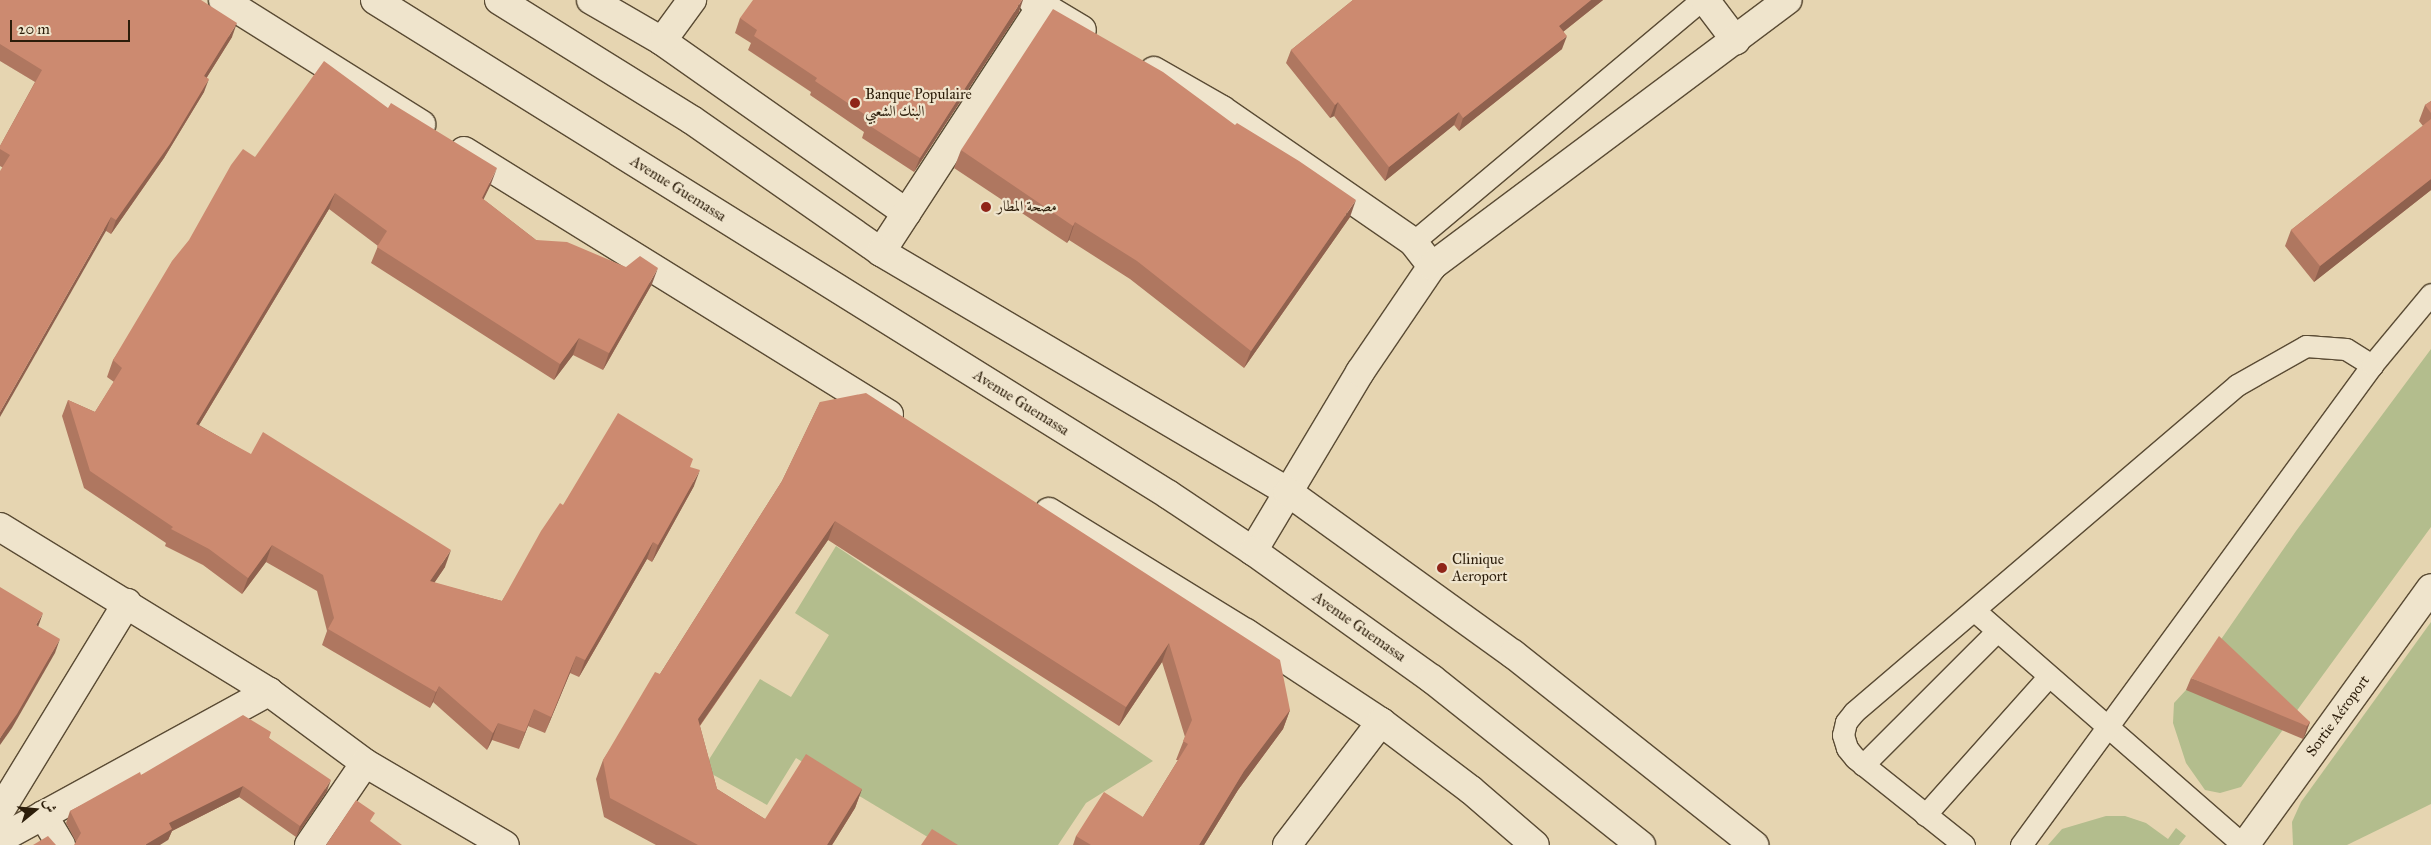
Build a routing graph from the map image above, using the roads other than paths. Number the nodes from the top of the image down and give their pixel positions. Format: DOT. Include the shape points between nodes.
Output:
graph roads {
  1 [pos="224,0"];
  2 [pos="375,0"];
  3 [pos="500,0"];
  4 [pos="591,0"];
  5 [pos="692,0"];
  6 [pos="1700,0"];
  7 [pos="1705,0"];
  8 [pos="1787,0"];
  9 [pos="1039,2"];
  10 [pos="662,40"];
  11 [pos="1736,41"];
  12 [pos="1102,42"];
  13 [pos="1128,56"];
  14 [pos="907,212"];
  15 [pos="1413,242"];
  16 [pos="880,252"];
  17 [pos="1432,266"];
  18 [pos="2431,294"];
  19 [pos="2372,365"];
  20 [pos="907,425"];
  21 [pos="1288,492"];
  22 [pos="1025,497"];
  23 [pos="0,527"];
  24 [pos="1253,551"];
  25 [pos="2431,588"];
  26 [pos="127,603"];
  27 [pos="1975,611"];
  28 [pos="1997,631"];
  29 [pos="2048,677"];
  30 [pos="269,692"];
  31 [pos="1382,722"];
  32 [pos="2107,728"];
  33 [pos="365,763"];
  34 [pos="1863,765"];
  35 [pos="0,811"];
  36 [pos="43,815"];
  37 [pos="1925,815"];
  38 [pos="0,839"];
  39 [pos="61,845"];
  40 [pos="309,845"];
  41 [pos="505,845"];
  42 [pos="1287,845"];
  43 [pos="1535,845"];
  44 [pos="1641,845"];
  45 [pos="1754,845"];
  46 [pos="1964,845"];
  47 [pos="2021,845"];
  48 [pos="2244,845"];
  1 -- 20 [label="street"];
  2 -- 24 [label="street, Avenue Guemassa" via="1169,495"];
  3 -- 16 [label="street" via="692,120"];
  4 -- 10 [label="street"];
  5 -- 10 [label="street"];
  6 -- 15 [label="lane"];
  7 -- 11 [label="street"];
  8 -- 11 [label="street"];
  9 -- 12 [label="street"];
  9 -- 14 [label="street"];
  10 -- 14 [label="street"];
  11 -- 17 [label="street"];
  13 -- 15 [label="street" via="1222,110"];
  14 -- 16 [label="street"];
  15 -- 17 [label="street"];
  16 -- 21 [label="street"];
  17 -- 21 [label="street" via="1360,372"];
  18 -- 19 [label="lane"];
  19 -- 27 [label="lane" via="2346,349 2306,346 2237,385"];
  19 -- 32 [label="lane"];
  21 -- 24 [label="street"];
  21 -- 45 [label="street" via="1513,654"];
  22 -- 31 [label="street" via="1246,633"];
  23 -- 26 [label="street"];
  24 -- 44 [label="street, Avenue Guemassa" via="1432,679"];
  25 -- 48 [label="street, Sortie Aéroport"];
  26 -- 30 [label="street"];
  26 -- 35 [label="street"];
  27 -- 28 [label="lane"];
  27 -- 34 [label="lane" via="1850,717 1843,735 1846,748"];
  28 -- 29 [label="lane"];
  28 -- 34 [label="lane"];
  29 -- 32 [label="lane"];
  29 -- 37 [label="lane"];
  30 -- 33 [label="street"];
  30 -- 36 [label="street"];
  31 -- 42 [label="street"];
  31 -- 43 [label="street" via="1471,790"];
  32 -- 47 [label="lane"];
  32 -- 48 [label="lane"];
  33 -- 40 [label="street"];
  33 -- 41 [label="street"];
  34 -- 37 [label="lane"];
  36 -- 38 [label="street"];
  36 -- 39 [label="street"];
  37 -- 46 [label="lane"];
}
